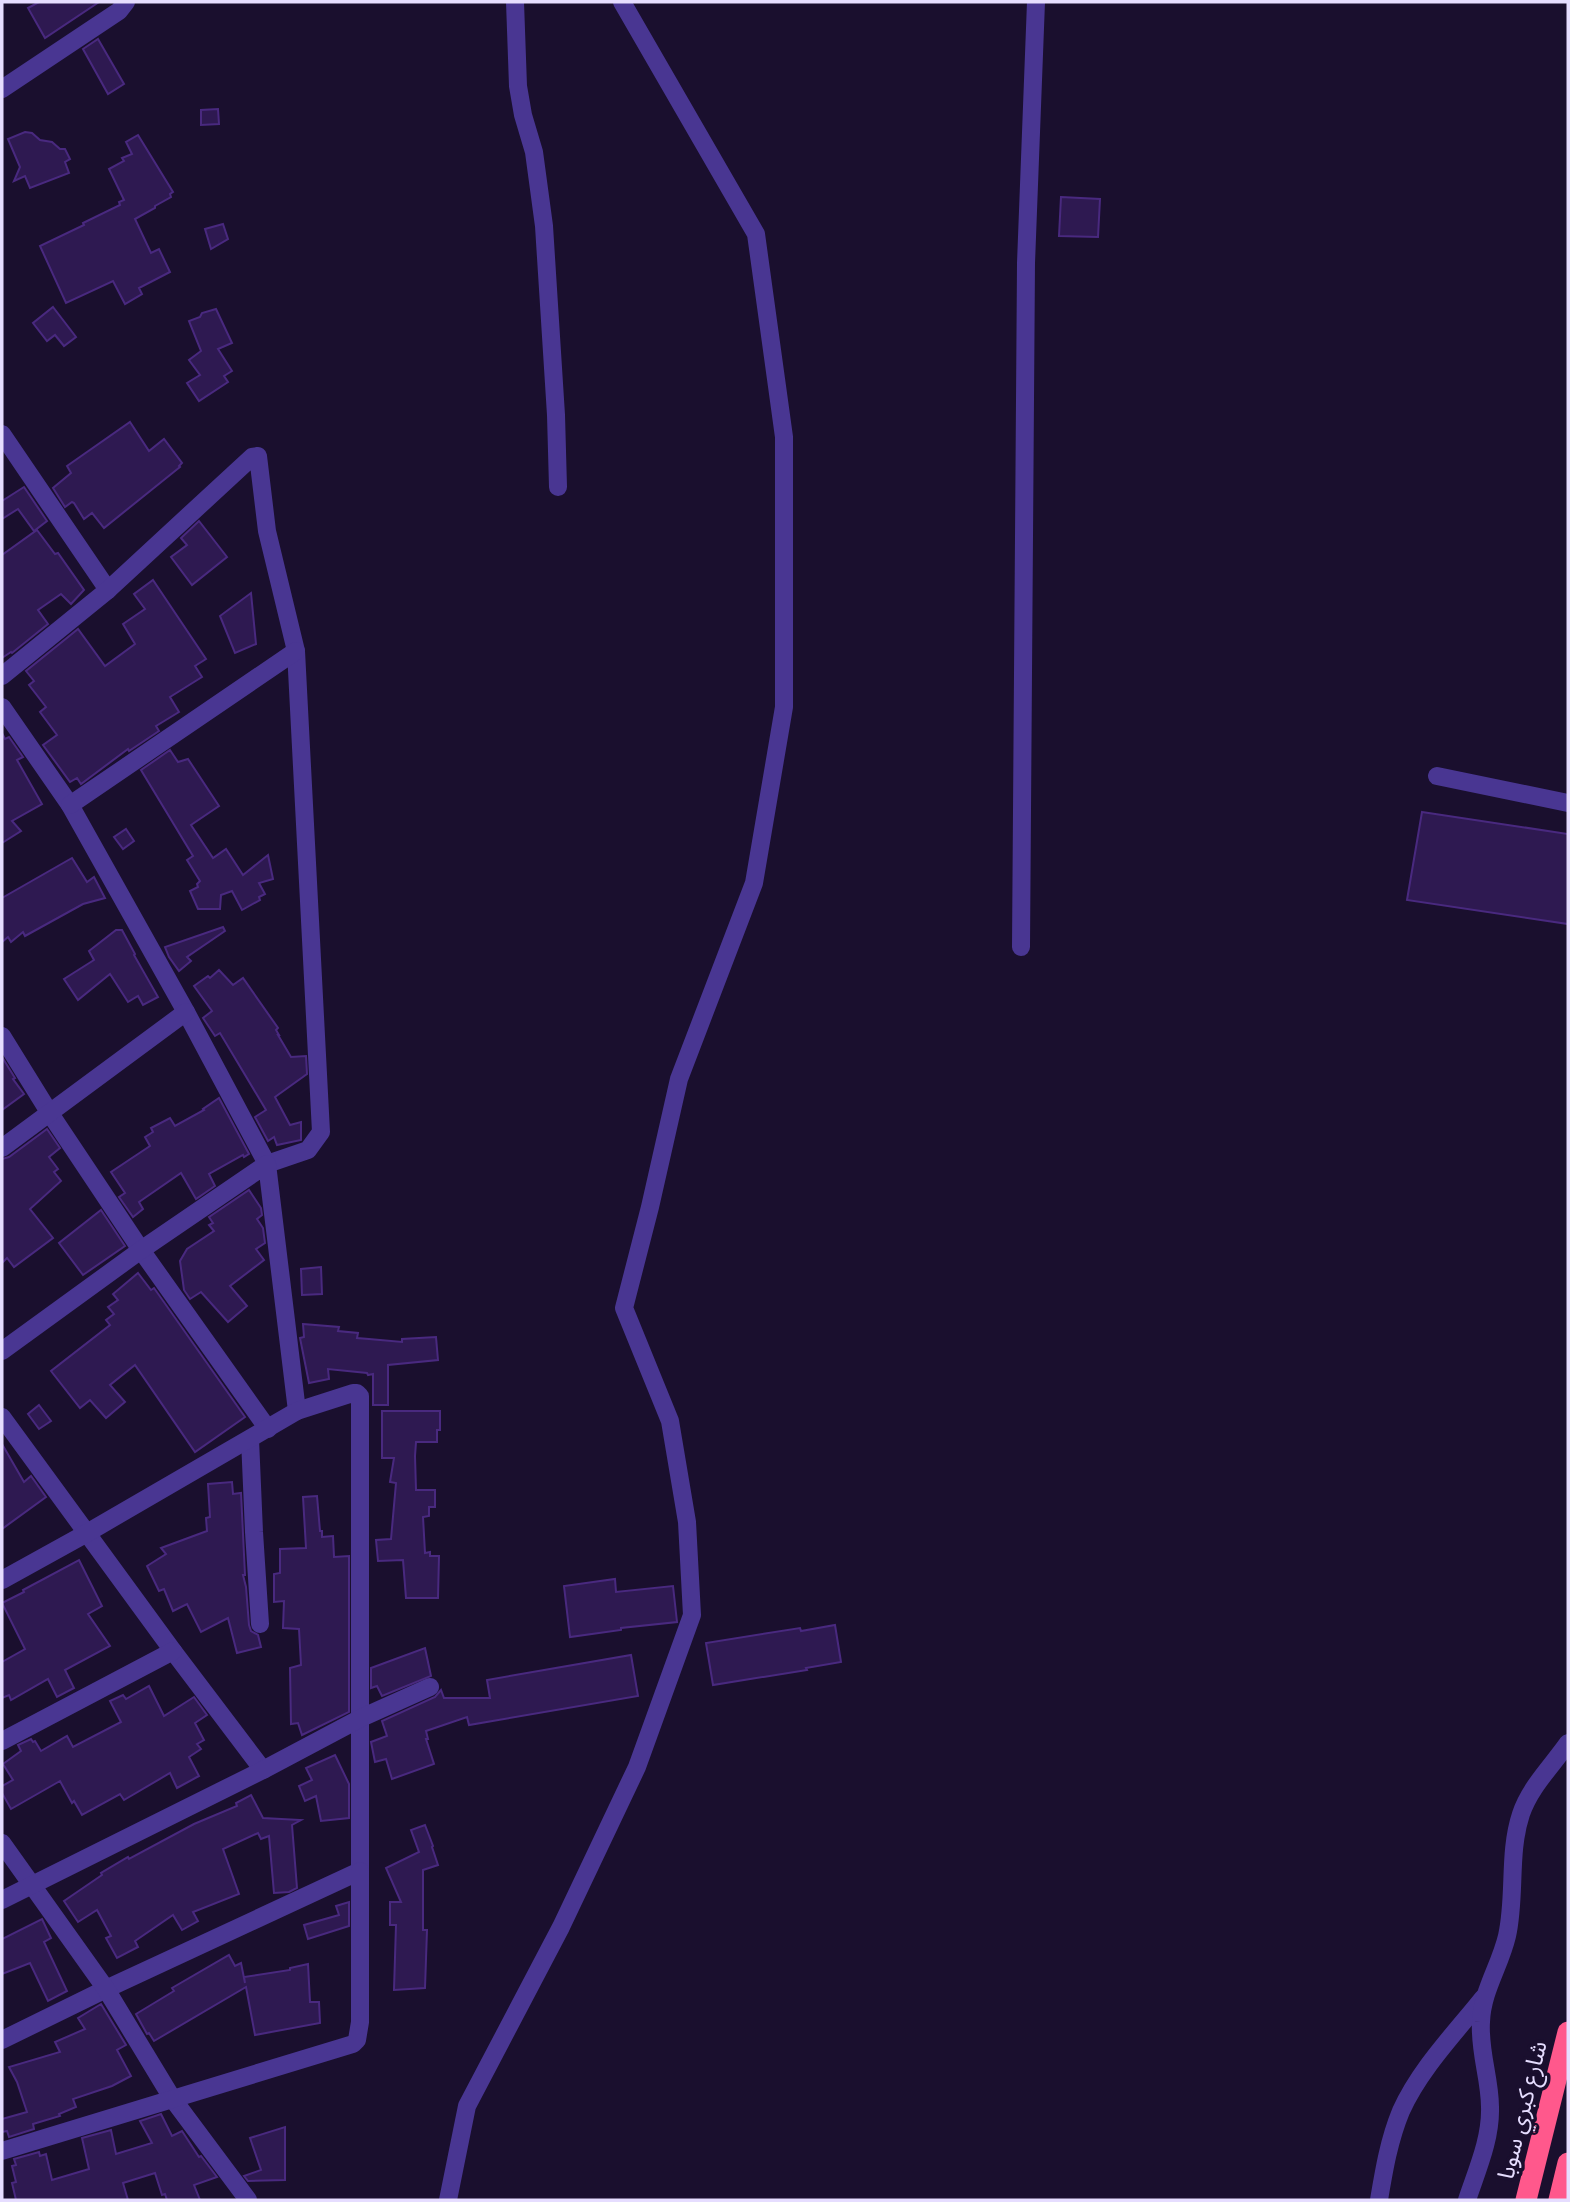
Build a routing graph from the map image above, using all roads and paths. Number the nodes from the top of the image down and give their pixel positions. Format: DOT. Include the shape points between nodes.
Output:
graph roads {
  1 [pos="126,2"];
  2 [pos="515,2"];
  3 [pos="622,2"];
  4 [pos="1036,2"];
  5 [pos="2,89"];
  6 [pos="2,434"];
  7 [pos="558,487"];
  8 [pos="108,590"];
  9 [pos="296,652"];
  10 [pos="2,676"];
  11 [pos="2,707"];
  12 [pos="1437,776"];
  13 [pos="1568,803"];
  14 [pos="70,805"];
  15 [pos="1021,947"];
  16 [pos="186,1012"];
  17 [pos="2,1036"];
  18 [pos="49,1112"];
  19 [pos="2,1148"];
  20 [pos="267,1164"];
  21 [pos="141,1250"];
  22 [pos="2,1352"];
  23 [pos="298,1411"];
  24 [pos="2,1417"];
  25 [pos="268,1429"];
  26 [pos="250,1439"];
  27 [pos="87,1534"];
  28 [pos="2,1580"];
  29 [pos="260,1624"];
  30 [pos="173,1651"];
  31 [pos="430,1687"];
  32 [pos="361,1718"];
  33 [pos="2,1741"];
  34 [pos="1568,1743"];
  35 [pos="263,1769"];
  36 [pos="2,1843"];
  37 [pos="360,1871"];
  38 [pos="33,1885"];
  39 [pos="2,1900"];
  40 [pos="106,1989"];
  41 [pos="1483,1998"];
  42 [pos="1568,2032"];
  43 [pos="2,2040"];
  44 [pos="172,2098"];
  45 [pos="2,2151"];
  46 [pos="1568,2163"];
  47 [pos="248,2200"];
  48 [pos="448,2200"];
  49 [pos="1379,2200"];
  50 [pos="1467,2200"];
  51 [pos="1526,2200"];
  52 [pos="1559,2200"];
  1 -- 5 [label="street"];
  2 -- 7 [label="street" via="518,86 534,152 544,226"];
  3 -- 48 [label="street" via="756,234 784,438 784,707 754,883 679,1079 624,1308 670,1421 687,1521 692,1615 637,1767 561,1927 467,2106"];
  4 -- 15 [label="street" via="1026,262"];
  6 -- 8 [label="street"];
  8 -- 9 [label="street" via="255,454 260,458 267,531"];
  8 -- 10 [label="street"];
  9 -- 14 [label="street"];
  9 -- 20 [label="street" via="321,1132 308,1150"];
  11 -- 14 [label="street"];
  12 -- 13 [label="street"];
  14 -- 16 [label="street"];
  16 -- 18 [label="street"];
  16 -- 20 [label="street"];
  17 -- 18 [label="street"];
  18 -- 19 [label="street"];
  18 -- 21 [label="street"];
  20 -- 21 [label="street"];
  20 -- 23 [label="street"];
  21 -- 22 [label="street"];
  21 -- 25 [label="street"];
  23 -- 25 [label="street"];
  23 -- 32 [label="street" via="353,1393 361,1401"];
  24 -- 27 [label="street"];
  25 -- 26 [label="street"];
  26 -- 27 [label="street"];
  26 -- 29 [label="street"];
  27 -- 28 [label="street"];
  27 -- 30 [label="street"];
  30 -- 33 [label="street"];
  30 -- 35 [label="street"];
  31 -- 32 [label="street"];
  32 -- 35 [label="street"];
  32 -- 37 [label="street"];
  34 -- 41 [label="street" via="1531,1792 1521,1814 1507,1934"];
  35 -- 38 [label="street"];
  36 -- 38 [label="street"];
  37 -- 40 [label="street"];
  37 -- 44 [label="street" via="357,2040"];
  38 -- 39 [label="street"];
  38 -- 40 [label="street"];
  40 -- 43 [label="street"];
  40 -- 44 [label="street"];
  41 -- 49 [label="street" via="1408,2099 1391,2140"];
  41 -- 50 [label="street" via="1481,2039 1489,2131"];
  42 -- 51 [label="highway, شارع كبري سوبا"];
  44 -- 45 [label="street"];
  44 -- 47 [label="street"];
  46 -- 52 [label="highway"];
}
